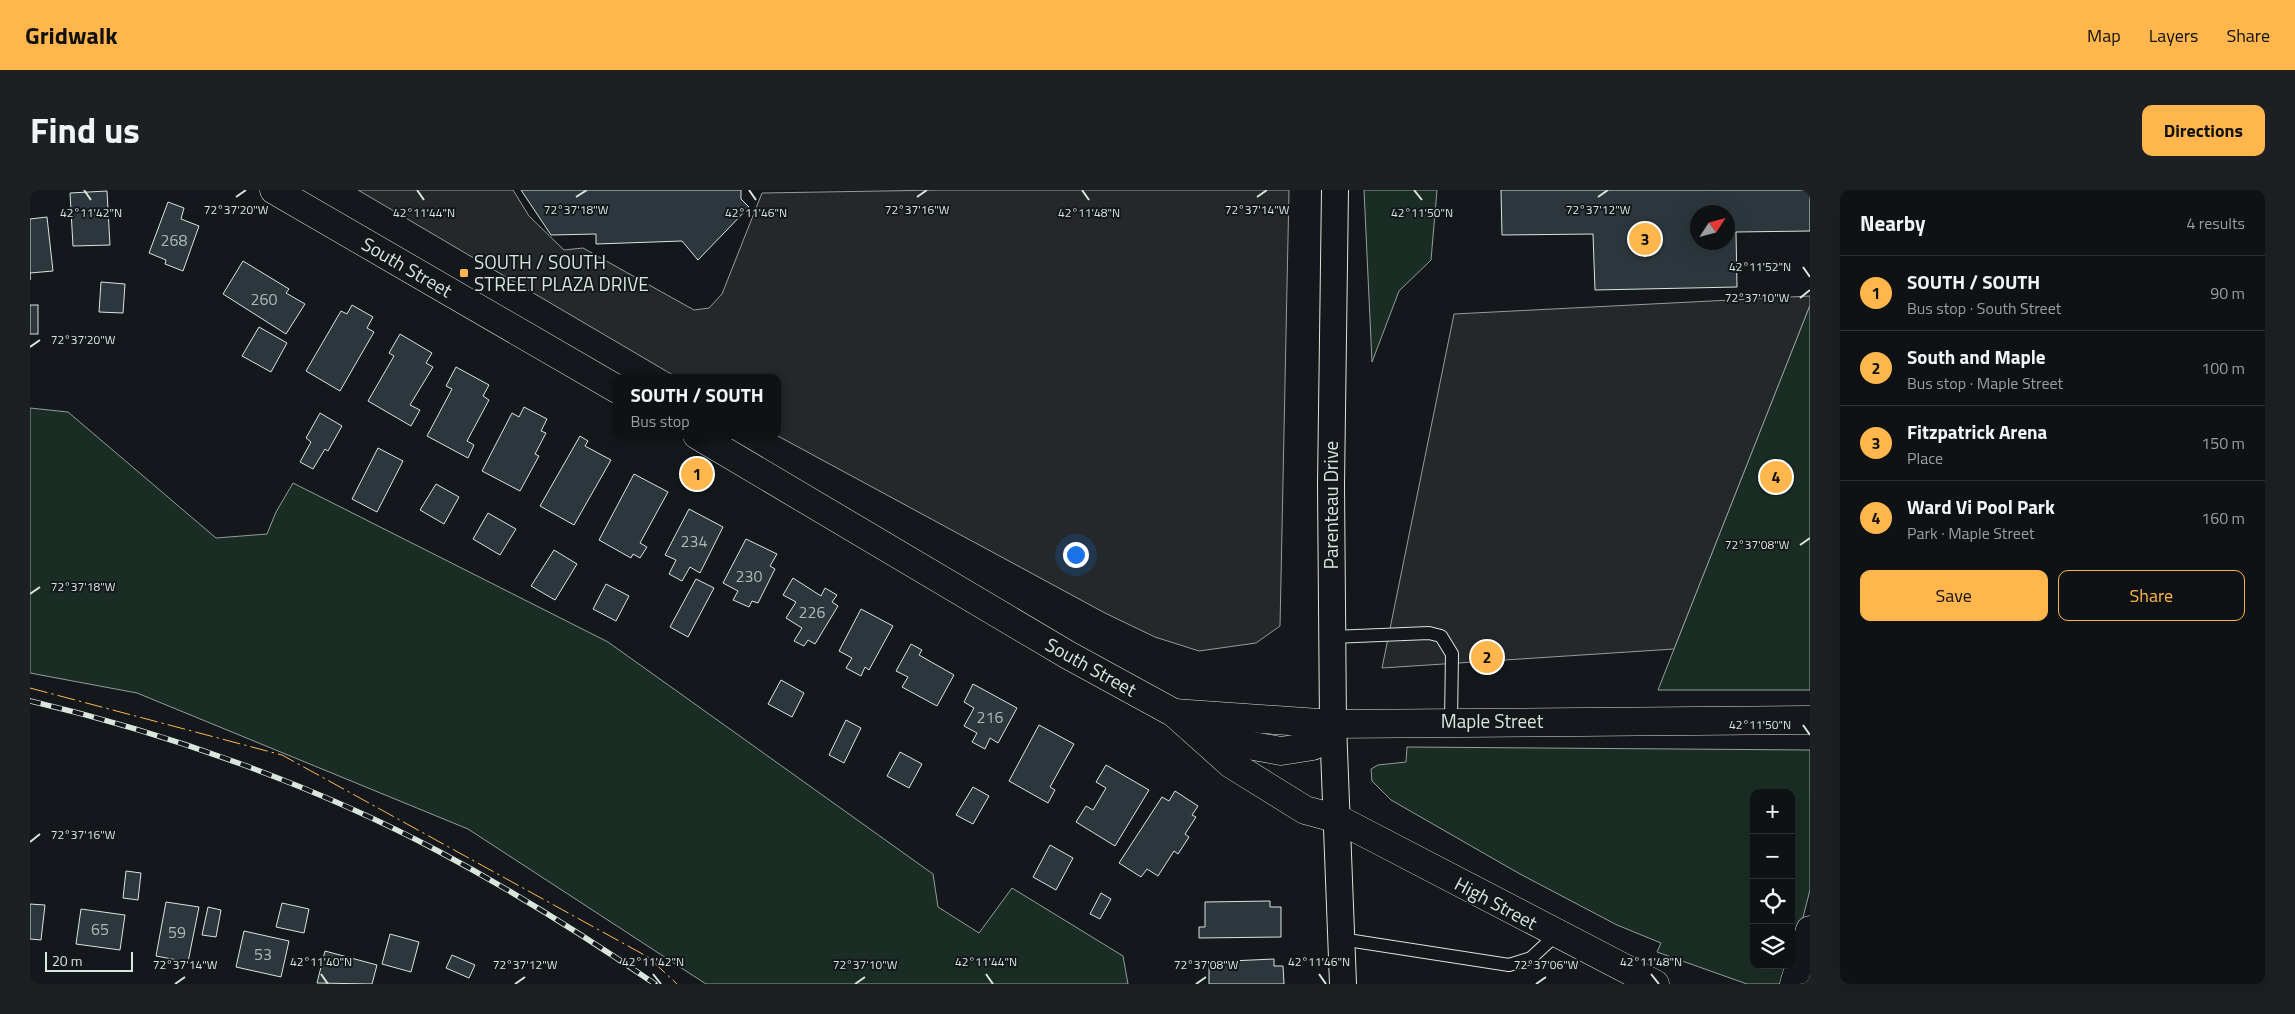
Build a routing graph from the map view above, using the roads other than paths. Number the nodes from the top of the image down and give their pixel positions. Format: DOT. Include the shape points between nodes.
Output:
graph roads {
  1 [pos="274,190"];
  2 [pos="1334,190"];
  3 [pos="613,387"];
  4 [pos="703,439"];
  5 [pos="1332,637"];
  6 [pos="1174,713"];
  7 [pos="1810,720"];
  8 [pos="1451,721"];
  9 [pos="1333,724"];
  10 [pos="1338,819"];
  11 [pos="1810,930"];
  12 [pos="1557,934"];
  13 [pos="1341,939"];
  14 [pos="1343,984"];
  15 [pos="1655,984"];
  16 [pos="1794,984"];
  1 -- 3 [label="main road, South Street"];
  2 -- 5 [label="street, Parenteau Drive"];
  4 -- 6 [label="main road, South Street" via="1068,655"];
  5 -- 8 [label="lane" via="1429,633 1441,636 1452,654"];
  5 -- 9 [label="street, Parenteau Drive"];
  6 -- 9 [label="main road" via="1231,742 1281,751 1313,746"];
  6 -- 10 [label="main road, South Street" via="1231,764 1305,810"];
  7 -- 8 [label="main road, Maple Street"];
  8 -- 9 [label="main road, Maple Street"];
  9 -- 10 [label="street, Parenteau Drive"];
  10 -- 12 [label="main road, High Street"];
  10 -- 13 [label="street"];
  11 -- 16 [label="main road"];
  12 -- 13 [label="lane" via="1531,958 1509,965"];
  12 -- 15 [label="main road, High Street"];
  13 -- 14 [label="street"];
}
